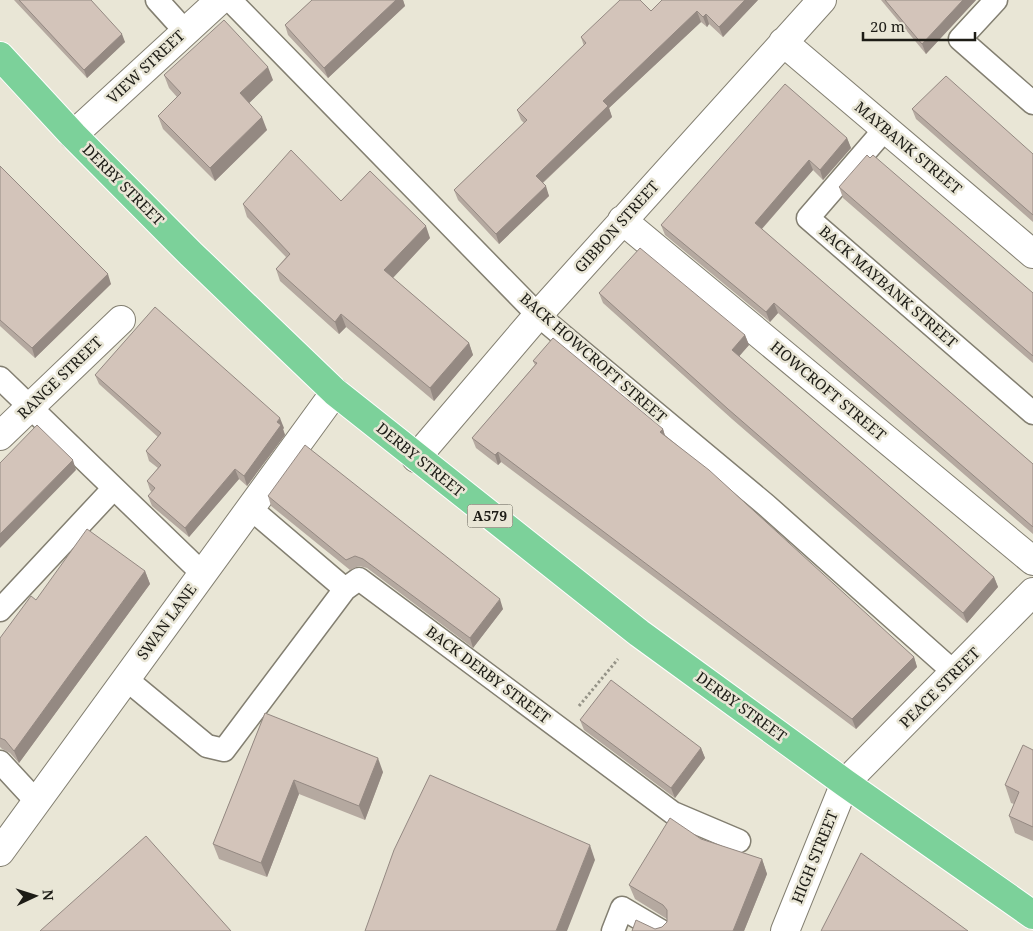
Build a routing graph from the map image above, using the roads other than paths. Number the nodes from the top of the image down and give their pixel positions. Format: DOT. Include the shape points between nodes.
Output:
graph roads {
  1 [pos="157,0"];
  2 [pos="220,0"];
  3 [pos="230,0"];
  4 [pos="822,0"];
  5 [pos="996,0"];
  6 [pos="185,31"];
  7 [pos="783,42"];
  8 [pos="0,56"];
  9 [pos="1033,103"];
  10 [pos="885,129"];
  11 [pos="73,135"];
  12 [pos="622,220"];
  13 [pos="1033,254"];
  14 [pos="538,315"];
  15 [pos="120,320"];
  16 [pos="0,378"];
  17 [pos="335,392"];
  18 [pos="29,408"];
  19 [pos="1033,413"];
  20 [pos="0,436"];
  21 [pos="416,458"];
  22 [pos="114,489"];
  23 [pos="250,508"];
  24 [pos="1033,561"];
  25 [pos="202,573"];
  26 [pos="345,589"];
  27 [pos="1033,592"];
  28 [pos="0,610"];
  29 [pos="955,673"];
  30 [pos="126,679"];
  31 [pos="0,762"];
  32 [pos="846,783"];
  33 [pos="36,801"];
  34 [pos="739,841"];
  35 [pos="0,852"];
  36 [pos="1033,914"];
  37 [pos="613,931"];
  38 [pos="661,931"];
  39 [pos="784,931"];
  1 -- 6 [label="lane"];
  2 -- 6 [label="street, VIEW STREET"];
  3 -- 14 [label="lane, BACK HOWCROFT STREET"];
  4 -- 7 [label="street, GIBBON STREET"];
  5 -- 9 [label="lane" via="960,39"];
  6 -- 11 [label="street, VIEW STREET"];
  7 -- 10 [label="street, MAYBANK STREET"];
  7 -- 12 [label="street, GIBBON STREET"];
  8 -- 11 [label="main road, DERBY STREET / A579"];
  10 -- 13 [label="street, MAYBANK STREET"];
  10 -- 19 [label="lane, BACK MAYBANK STREET" via="808,218"];
  11 -- 17 [label="main road, DERBY STREET / A579"];
  12 -- 14 [label="street, GIBBON STREET"];
  12 -- 24 [label="street, HOWCROFT STREET"];
  14 -- 21 [label="street, GIBBON STREET"];
  14 -- 29 [label="lane, BACK HOWCROFT STREET" via="766,505"];
  15 -- 18 [label="street, RANGE STREET"];
  16 -- 18 [label="lane"];
  17 -- 21 [label="main road, DERBY STREET / A579"];
  17 -- 23 [label="street, SWAN LANE"];
  18 -- 20 [label="street, RANGE STREET"];
  18 -- 22 [label="lane"];
  21 -- 32 [label="main road, DERBY STREET / A579" via="639,633"];
  22 -- 25 [label="lane"];
  22 -- 28 [label="lane"];
  23 -- 25 [label="street, SWAN LANE"];
  23 -- 26 [label="lane"];
  25 -- 30 [label="street, SWAN LANE"];
  26 -- 30 [label="lane" via="224,750 207,746"];
  26 -- 34 [label="lane, BACK DERBY STREET" via="359,579 673,814"];
  27 -- 29 [label="street, PEACE STREET"];
  29 -- 32 [label="street, PEACE STREET"];
  30 -- 33 [label="street, SWAN LANE"];
  31 -- 33 [label="lane"];
  32 -- 36 [label="main road, DERBY STREET / A579"];
  32 -- 39 [label="street, HIGH STREET"];
  33 -- 35 [label="street, SWAN LANE"];
  37 -- 38 [label="lane" via="622,908"];
}
